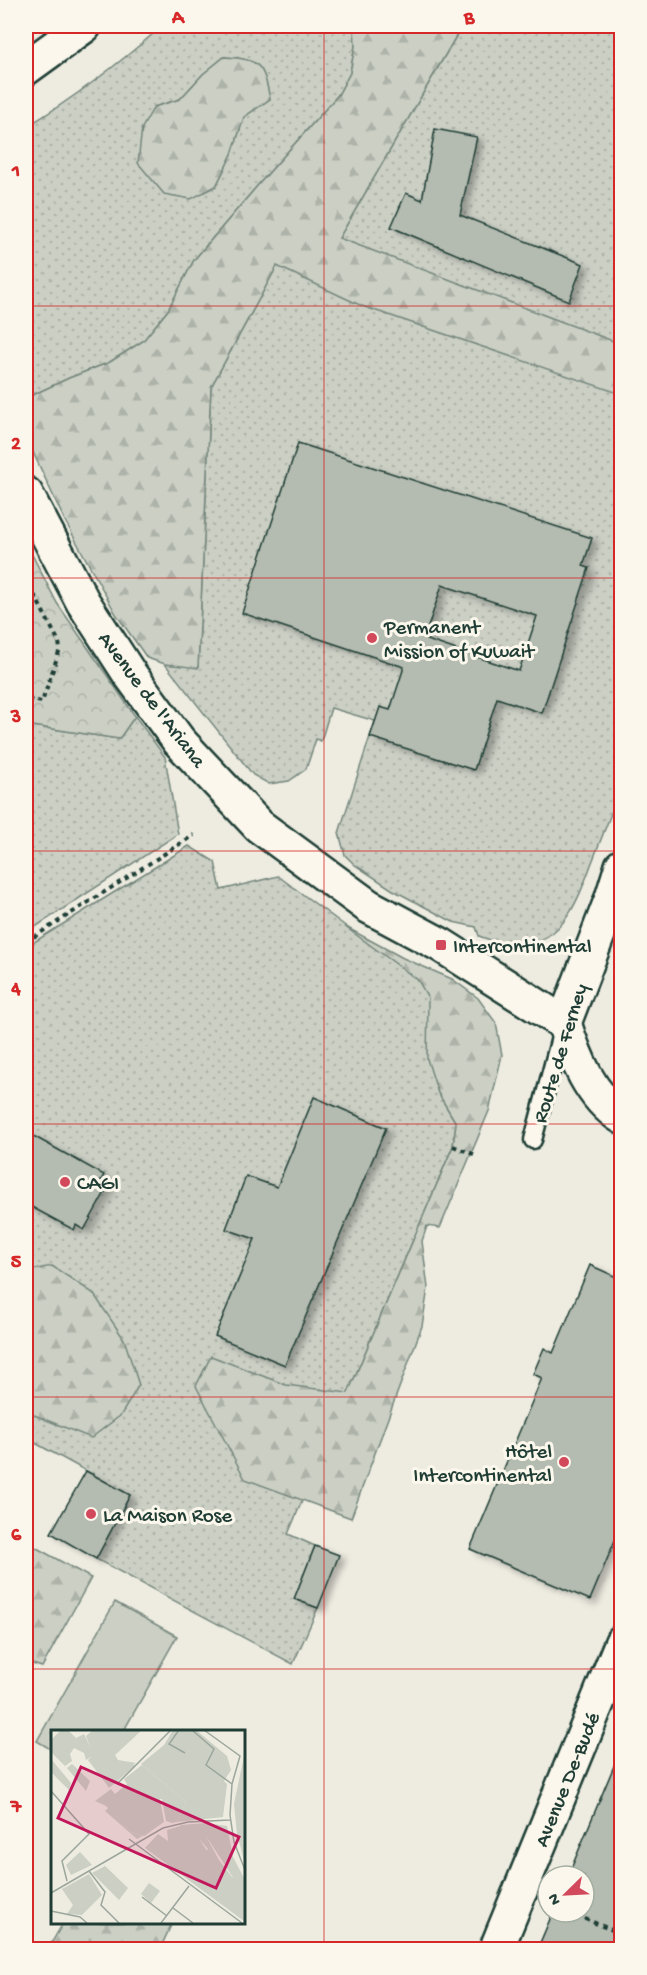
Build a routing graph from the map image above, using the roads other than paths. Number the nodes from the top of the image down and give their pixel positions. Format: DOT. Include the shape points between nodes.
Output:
graph roads {
  1 [pos="84,26"];
  2 [pos="26,68"];
  3 [pos="26,494"];
  4 [pos="621,866"];
  5 [pos="564,1023"];
  6 [pos="621,1117"];
  7 [pos="533,1140"];
  8 [pos="621,1642"];
  9 [pos="496,1950"];
  1 -- 2 [label="street"];
  3 -- 5 [label="street, Avenue de l'Ariana" via="83,602 129,673 179,741 259,826 368,906 484,970"];
  4 -- 5 [label="street, Route de Ferney"];
  5 -- 6 [label="street" via="574,1054 591,1084"];
  5 -- 7 [label="lane, Route de Ferney"];
  8 -- 9 [label="street, Avenue De-Budé"];
}
